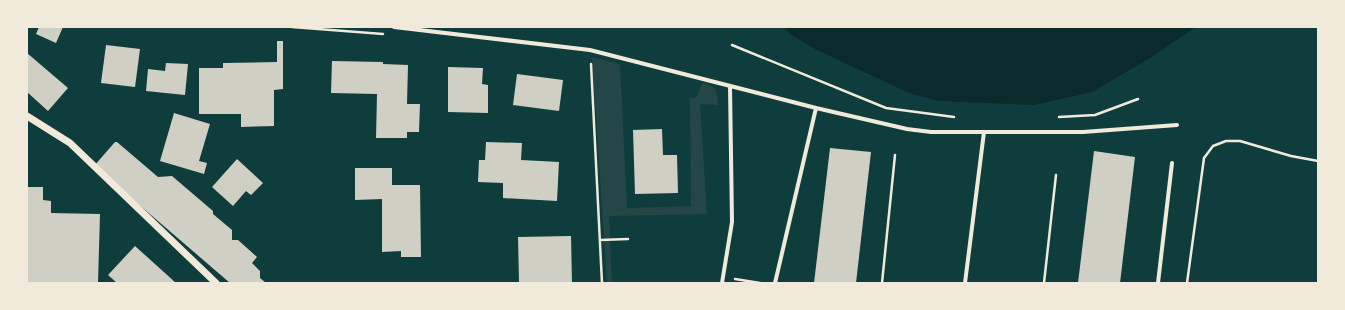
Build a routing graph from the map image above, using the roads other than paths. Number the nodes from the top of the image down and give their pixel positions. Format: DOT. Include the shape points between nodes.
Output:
graph roads {
  1 [pos="394,27"];
  2 [pos="730,86"];
  3 [pos="816,108"];
  4 [pos="27,116"];
  5 [pos="1177,125"];
  6 [pos="984,132"];
  7 [pos="1172,163"];
  8 [pos="216,283"];
  9 [pos="722,283"];
  10 [pos="775,283"];
  11 [pos="965,283"];
  12 [pos="1158,283"];
  1 -- 2 [label="street" via="590,50"];
  2 -- 3 [label="street"];
  2 -- 9 [label="street" via="732,222"];
  3 -- 6 [label="street" via="907,129 932,132"];
  3 -- 10 [label="street"];
  4 -- 8 [label="street" via="70,143"];
  5 -- 6 [label="street" via="1082,132"];
  6 -- 11 [label="street"];
  7 -- 12 [label="street"];
}
